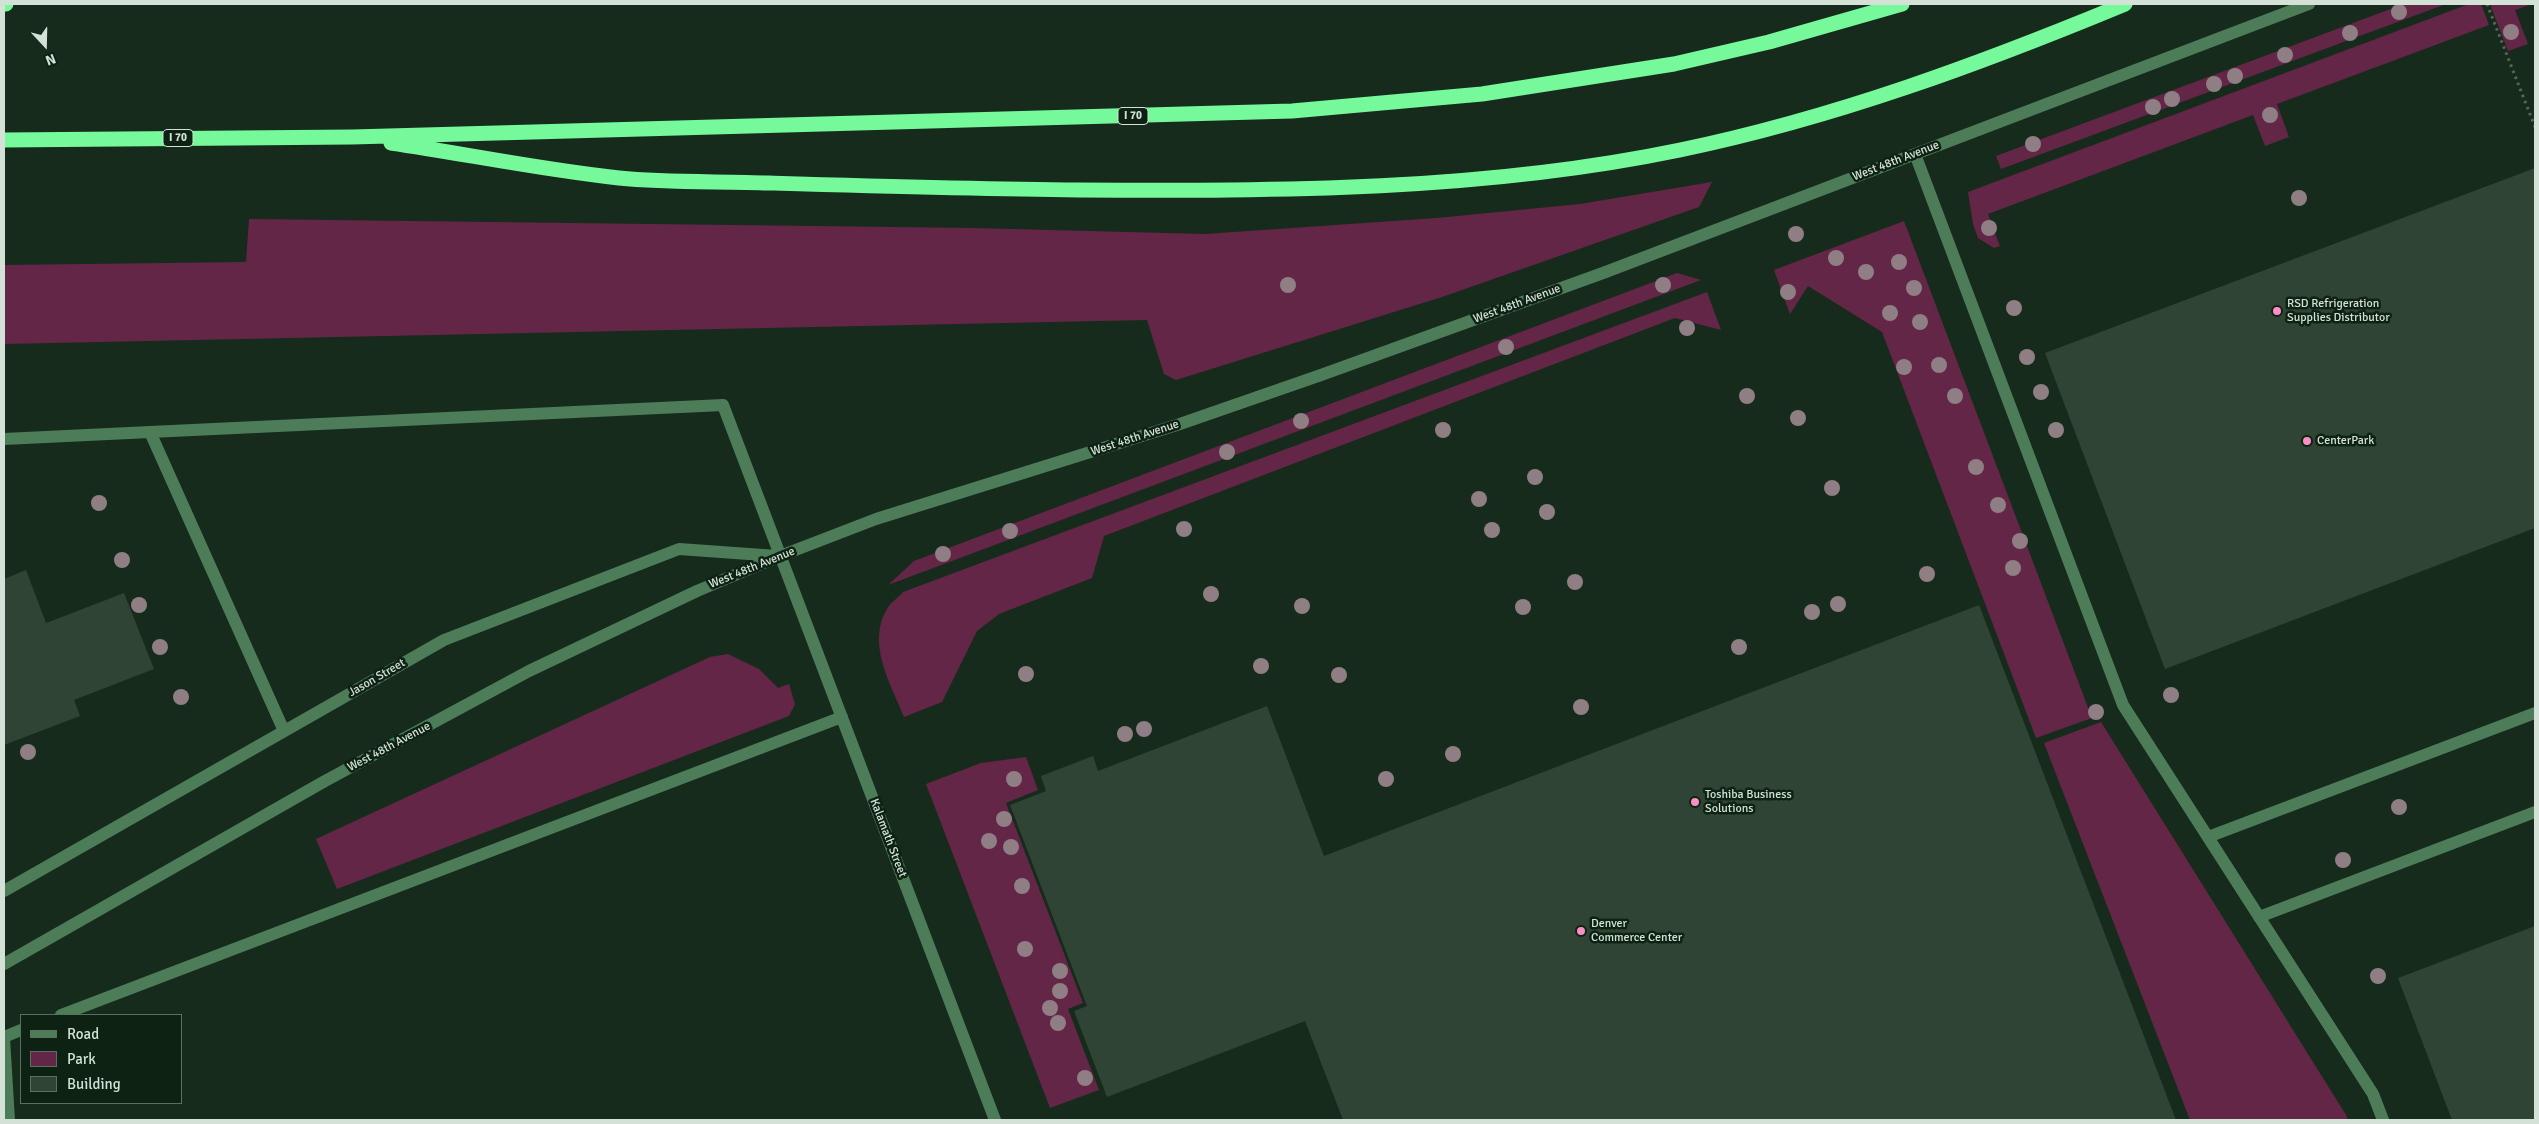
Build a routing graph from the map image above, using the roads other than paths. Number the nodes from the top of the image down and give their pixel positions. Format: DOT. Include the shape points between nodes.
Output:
graph roads {
  1 [pos="1902,4"];
  2 [pos="2125,4"];
  3 [pos="2309,4"];
  4 [pos="352,137"];
  5 [pos="4,140"];
  6 [pos="1915,154"];
  7 [pos="150,432"];
  8 [pos="4,439"];
  9 [pos="780,556"];
  10 [pos="2535,713"];
  11 [pos="842,718"];
  12 [pos="284,732"];
  13 [pos="2535,812"];
  14 [pos="2208,837"];
  15 [pos="4,891"];
  16 [pos="2259,917"];
  17 [pos="4,964"];
  18 [pos="64,1014"];
  19 [pos="20,1030"];
  20 [pos="4,1038"];
  21 [pos="9,1120"];
  22 [pos="995,1120"];
  23 [pos="2383,1120"];
  1 -- 4 [label="highway, I 70" via="1769,42 1674,64 1576,81 1396,104 1200,115"];
  2 -- 4 [label="highway" via="1992,58 1823,115 1681,150 1616,162 1470,180 1337,187 1164,190 968,189 620,178"];
  3 -- 6 [label="street, West 48th Avenue"];
  4 -- 5 [label="highway, I 70"];
  6 -- 9 [label="street, West 48th Avenue" via="1321,375 1180,424 876,519"];
  6 -- 14 [label="street" via="2123,705"];
  7 -- 8 [label="street"];
  7 -- 9 [label="street, Kalamath Street" via="723,405"];
  7 -- 12 [label="street"];
  9 -- 11 [label="street, Kalamath Street"];
  9 -- 12 [label="street, Jason Street" via="679,549 444,640"];
  9 -- 17 [label="street, West 48th Avenue" via="697,591 529,671 248,824"];
  10 -- 14 [label="street"];
  11 -- 18 [label="street"];
  11 -- 22 [label="street, Kalamath Street"];
  12 -- 15 [label="street, Jason Street"];
  13 -- 16 [label="street"];
  14 -- 16 [label="street"];
  16 -- 23 [label="street" via="2373,1094"];
  19 -- 20 [label="street"];
  20 -- 21 [label="street"];
}
